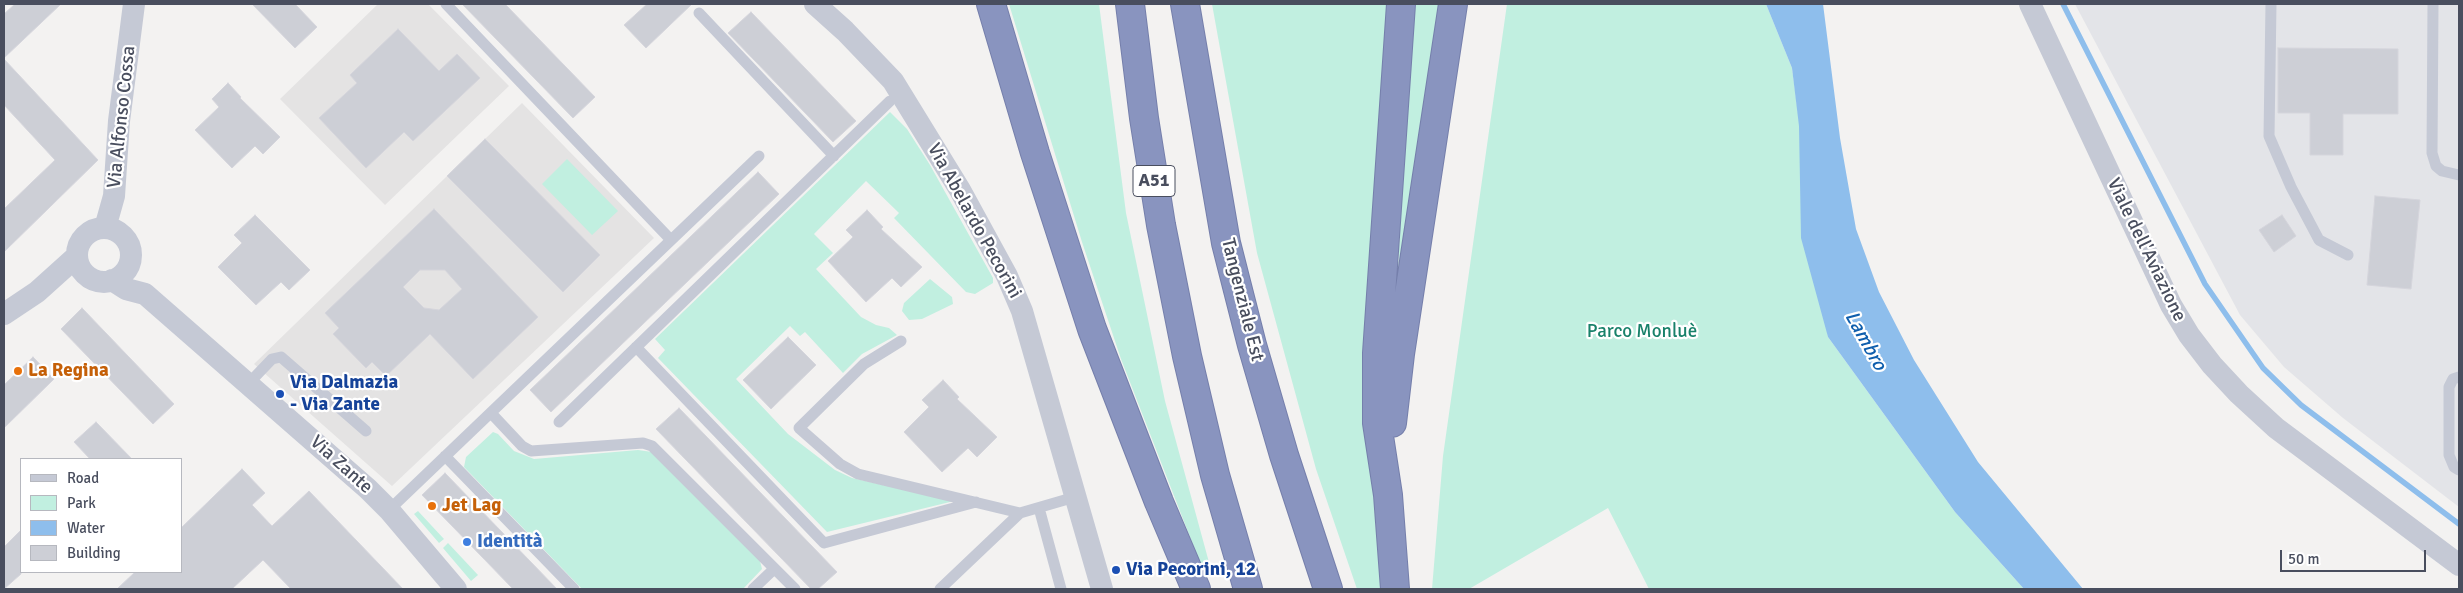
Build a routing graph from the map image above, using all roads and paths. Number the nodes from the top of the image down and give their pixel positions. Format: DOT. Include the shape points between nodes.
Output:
graph roads {
  1 [pos="134,4"];
  2 [pos="446,4"];
  3 [pos="815,4"];
  4 [pos="989,4"];
  5 [pos="1130,4"];
  6 [pos="1184,4"];
  7 [pos="1401,4"];
  8 [pos="1453,4"];
  9 [pos="2030,4"];
  10 [pos="2271,4"];
  11 [pos="2432,4"];
  12 [pos="699,13"];
  13 [pos="890,101"];
  14 [pos="759,156"];
  15 [pos="834,156"];
  16 [pos="2459,175"];
  17 [pos="105,228"];
  18 [pos="670,240"];
  19 [pos="131,253"];
  20 [pos="2348,255"];
  21 [pos="77,256"];
  22 [pos="87,276"];
  23 [pos="112,280"];
  24 [pos="37,292"];
  25 [pos="145,294"];
  26 [pos="4,314"];
  27 [pos="901,341"];
  28 [pos="636,347"];
  29 [pos="2459,377"];
  30 [pos="249,383"];
  31 [pos="491,413"];
  32 [pos="559,422"];
  33 [pos="366,431"];
  34 [pos="445,456"];
  35 [pos="2459,470"];
  36 [pos="1388,495"];
  37 [pos="1076,497"];
  38 [pos="979,501"];
  39 [pos="1039,508"];
  40 [pos="389,510"];
  41 [pos="1020,512"];
  42 [pos="2459,565"];
  43 [pos="774,569"];
  44 [pos="456,589"];
  45 [pos="574,589"];
  46 [pos="754,589"];
  47 [pos="795,589"];
  48 [pos="940,589"];
  49 [pos="1061,589"];
  50 [pos="1102,589"];
  51 [pos="1196,589"];
  52 [pos="1248,589"];
  53 [pos="1328,589"];
  54 [pos="1395,589"];
  1 -- 17 [label="street, Via Alfonso Cossa" via="119,121 114,196"];
  2 -- 18 [label="lane"];
  3 -- 37 [label="street, Via Abelardo Pecorini" via="893,81 960,190 1007,276 1022,311"];
  4 -- 51 [label="highway" via="1092,329"];
  5 -- 52 [label="highway, A51" via="1145,128 1187,356 1215,475"];
  6 -- 53 [label="highway, Tangenziale Est" via="1226,242 1284,455"];
  7 -- 36 [label="highway" via="1377,353 1377,423"];
  8 -- 36 [label="highway" via="1400,354 1392,417"];
  9 -- 42 [label="street, Viale dell'Aviazione" via="2170,306 2189,336 2219,372 2276,428"];
  10 -- 20 [label="lane" via="2269,136 2319,240"];
  11 -- 16 [label="lane" via="2432,153 2436,166 2442,171"];
  12 -- 15 [label="lane"];
  13 -- 15 [label="lane"];
  14 -- 18 [label="lane"];
  15 -- 28 [label="lane"];
  17 -- 19 [label="street" via="123,236"];
  17 -- 21 [label="street" via="86,236"];
  18 -- 31 [label="lane"];
  19 -- 23 [label="street" via="130,264 124,273"];
  19 -- 25 [label="street"];
  21 -- 22 [label="street"];
  21 -- 24 [label="street"];
  22 -- 23 [label="street" via="96,280"];
  22 -- 24 [label="street"];
  23 -- 25 [label="street, Via Zante"];
  24 -- 26 [label="street"];
  25 -- 30 [label="street, Via Zante"];
  27 -- 38 [label="lane" via="864,364 799,428 840,464 858,474"];
  28 -- 32 [label="lane"];
  28 -- 38 [label="lane" via="824,543"];
  29 -- 35 [label="lane" via="2453,378 2449,387 2449,456"];
  30 -- 33 [label="lane" via="272,359 281,357"];
  30 -- 40 [label="street, Via Zante"];
  31 -- 34 [label="lane"];
  31 -- 43 [label="lane" via="530,451 643,443 652,446"];
  34 -- 40 [label="lane"];
  34 -- 45 [label="lane"];
  36 -- 54 [label="highway"];
  37 -- 39 [label="lane"];
  37 -- 50 [label="street, Via Abelardo Pecorini"];
  38 -- 41 [label="lane"];
  39 -- 41 [label="lane"];
  39 -- 49 [label="lane"];
  40 -- 44 [label="street, Via Zante"];
  41 -- 48 [label="lane"];
  43 -- 46 [label="lane"];
  43 -- 47 [label="lane"];
}
